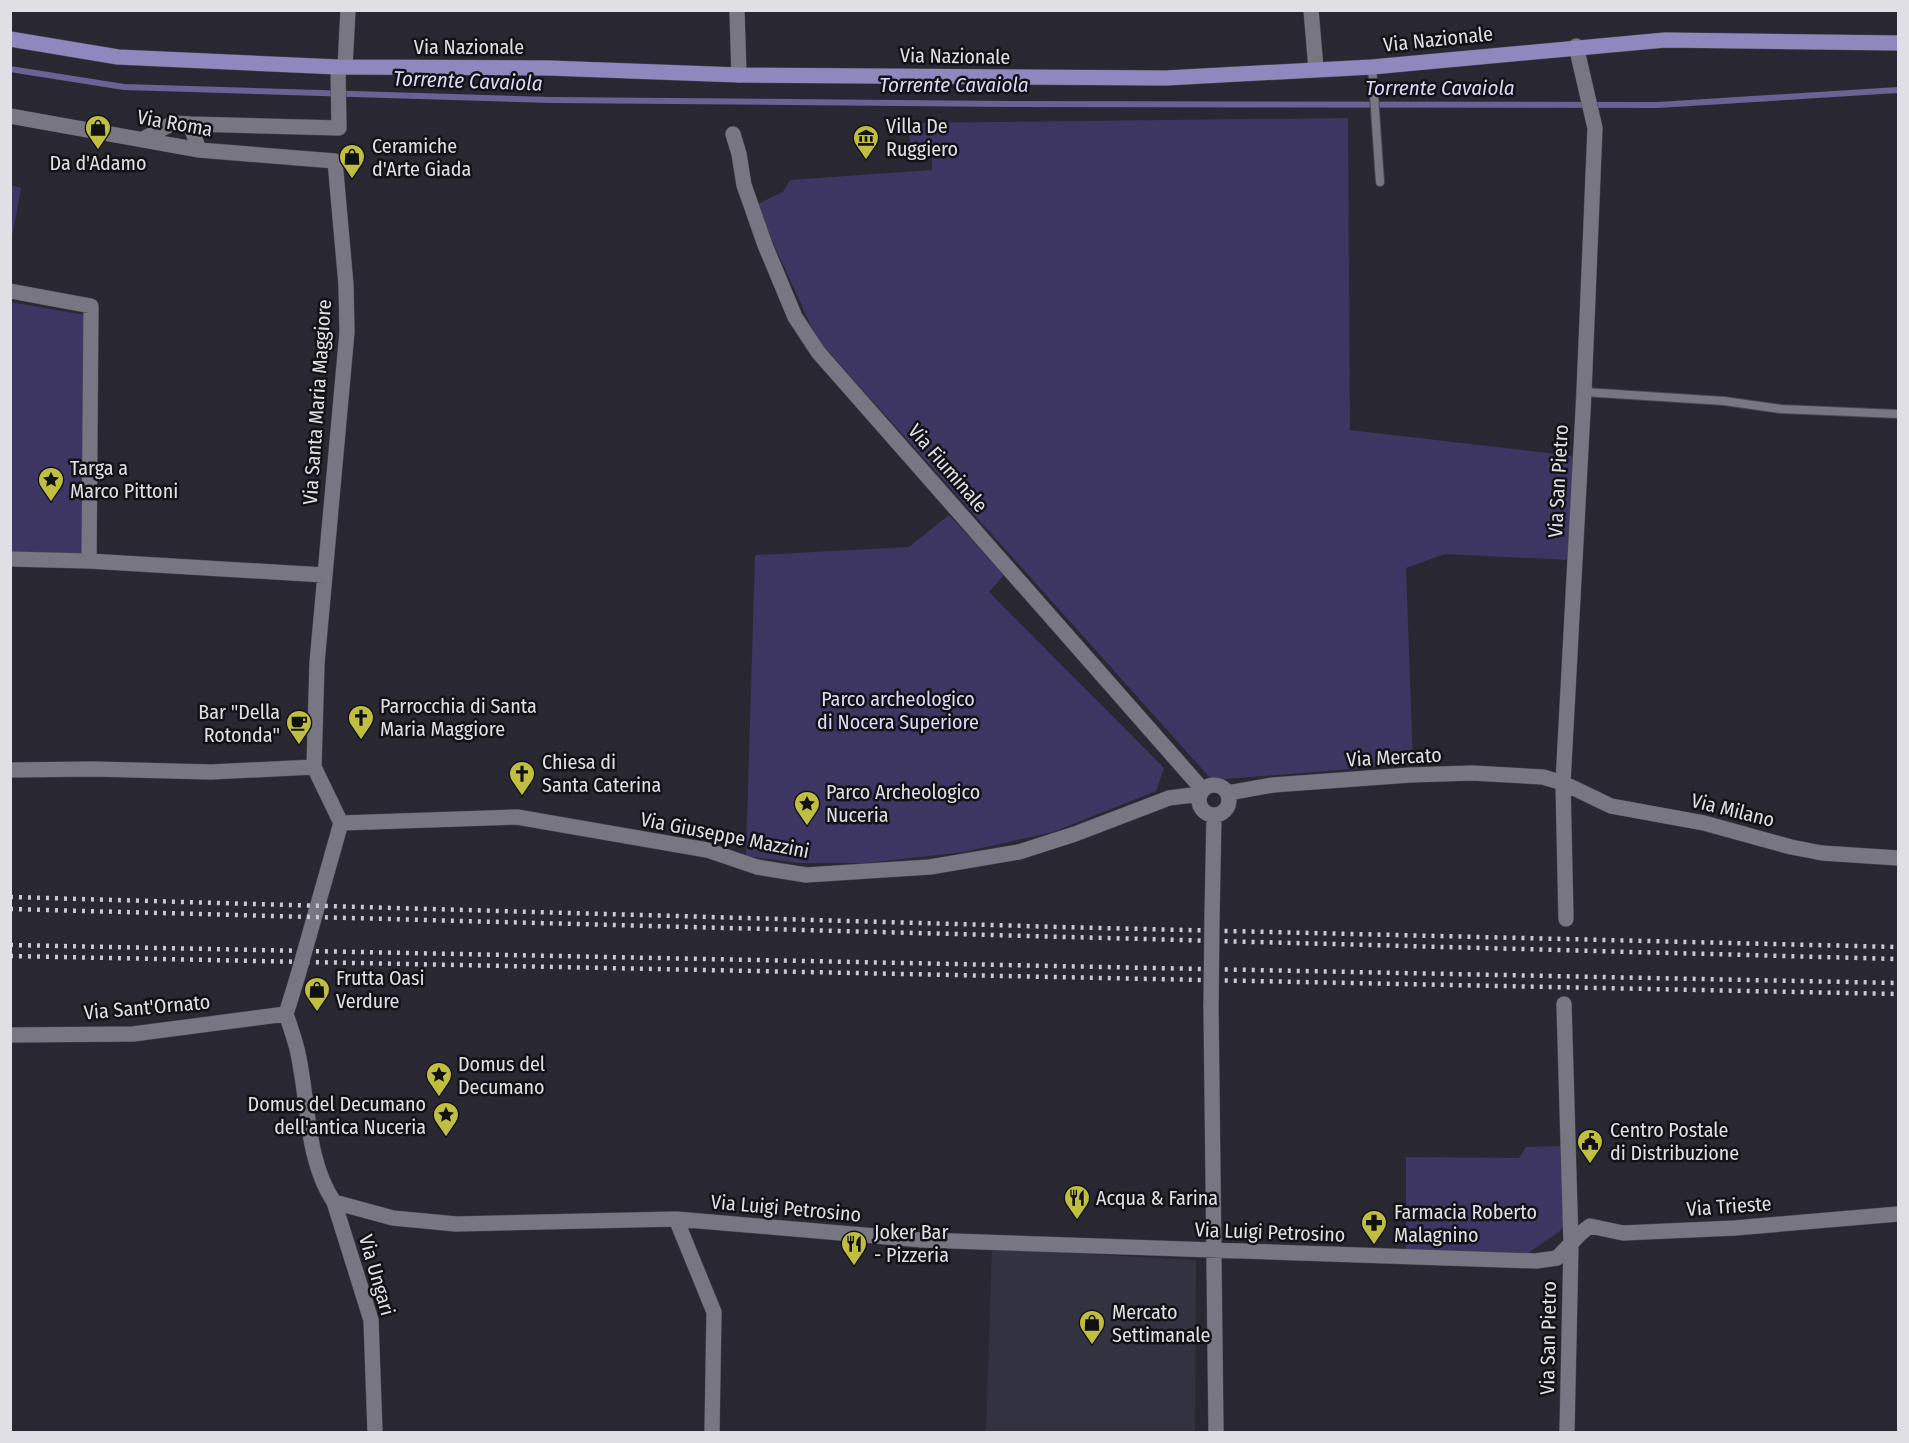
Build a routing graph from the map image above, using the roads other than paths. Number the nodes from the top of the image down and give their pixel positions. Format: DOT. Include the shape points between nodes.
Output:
graph roads {
  1 [pos="348,10"];
  2 [pos="737,10"];
  3 [pos="1311,10"];
  4 [pos="10,39"];
  5 [pos="1899,43"];
  6 [pos="1576,46"];
  7 [pos="1372,67"];
  8 [pos="1316,69"];
  9 [pos="341,70"];
  10 [pos="739,75"];
  11 [pos="10,116"];
  12 [pos="190,124"];
  13 [pos="733,134"];
  14 [pos="143,139"];
  15 [pos="199,150"];
  16 [pos="334,161"];
  17 [pos="1380,182"];
  18 [pos="10,291"];
  19 [pos="1584,392"];
  20 [pos="1899,414"];
  21 [pos="10,560"];
  22 [pos="89,561"];
  23 [pos="324,575"];
  24 [pos="314,767"];
  25 [pos="10,770"];
  26 [pos="1563,783"];
  27 [pos="1202,792"];
  28 [pos="1228,793"];
  29 [pos="1214,815"];
  30 [pos="341,824"];
  31 [pos="1899,858"];
  32 [pos="1566,919"];
  33 [pos="1564,1004"];
  34 [pos="286,1014"];
  35 [pos="10,1035"];
  36 [pos="334,1202"];
  37 [pos="1899,1214"];
  38 [pos="676,1219"];
  39 [pos="1571,1245"];
  40 [pos="1213,1251"];
  41 [pos="375,1432"];
  42 [pos="712,1432"];
  43 [pos="1216,1432"];
  44 [pos="1567,1432"];
  1 -- 9 [label="street"];
  2 -- 10 [label="street"];
  3 -- 8 [label="street"];
  4 -- 9 [label="main road, Via Nazionale" via="118,57"];
  5 -- 6 [label="main road, Via Nazionale" via="1665,40"];
  6 -- 7 [label="main road, Via Nazionale"];
  6 -- 19 [label="street, Via San Pietro" via="1595,128"];
  7 -- 8 [label="main road, Via Nazionale"];
  7 -- 17 [label="lane"];
  8 -- 10 [label="main road, Via Nazionale" via="1166,78"];
  9 -- 10 [label="main road, Via Nazionale" via="549,68"];
  9 -- 12 [label="street" via="339,128"];
  11 -- 14 [label="street, Via Roma"];
  12 -- 14 [label="street" via="173,123"];
  12 -- 15 [label="street"];
  13 -- 27 [label="street, Via Fiuminale" via="744,185 765,245 795,317 818,352"];
  14 -- 15 [label="street, Via Roma"];
  15 -- 16 [label="street, Via Roma"];
  16 -- 23 [label="street, Via Santa Maria Maggiore" via="347,332"];
  18 -- 22 [label="street" via="91,306"];
  19 -- 20 [label="lane" via="1724,401 1781,409"];
  19 -- 26 [label="street, Via San Pietro"];
  21 -- 22 [label="street"];
  22 -- 23 [label="street"];
  23 -- 24 [label="street, Via Santa Maria Maggiore"];
  24 -- 25 [label="street" via="211,772"];
  24 -- 30 [label="street, Via Santa Maria Maggiore"];
  26 -- 28 [label="street, Via Mercato" via="1544,777 1462,774 1273,785"];
  26 -- 31 [label="street, Via Milano" via="1611,806 1704,823 1791,847"];
  26 -- 32 [label="street, Via San Pietro"];
  27 -- 28 [label="street" via="1216,785"];
  27 -- 29 [label="street" via="1202,808"];
  27 -- 30 [label="street, Via Giuseppe Mazzini" via="1169,798 1019,852 930,867 806,875 757,867 707,850 518,818"];
  28 -- 29 [label="street" via="1227,808"];
  29 -- 40 [label="street, bridge"];
  30 -- 34 [label="street, bridge"];
  33 -- 39 [label="street, Via San Pietro"];
  34 -- 35 [label="street, Via Sant'Ornato" via="133,1034"];
  34 -- 36 [label="street" via="297,1049 317,1164 323,1185"];
  36 -- 38 [label="street, Via Luigi Petrosino" via="393,1218 456,1224"];
  36 -- 41 [label="street, Via Ungari" via="371,1320"];
  37 -- 39 [label="street, Via Trieste" via="1623,1233 1590,1226"];
  38 -- 40 [label="street, Via Luigi Petrosino" via="922,1240"];
  38 -- 42 [label="street" via="714,1312"];
  39 -- 40 [label="street, Via Luigi Petrosino" via="1557,1258 1536,1261"];
  39 -- 44 [label="street, Via San Pietro"];
  40 -- 43 [label="street"];
}
